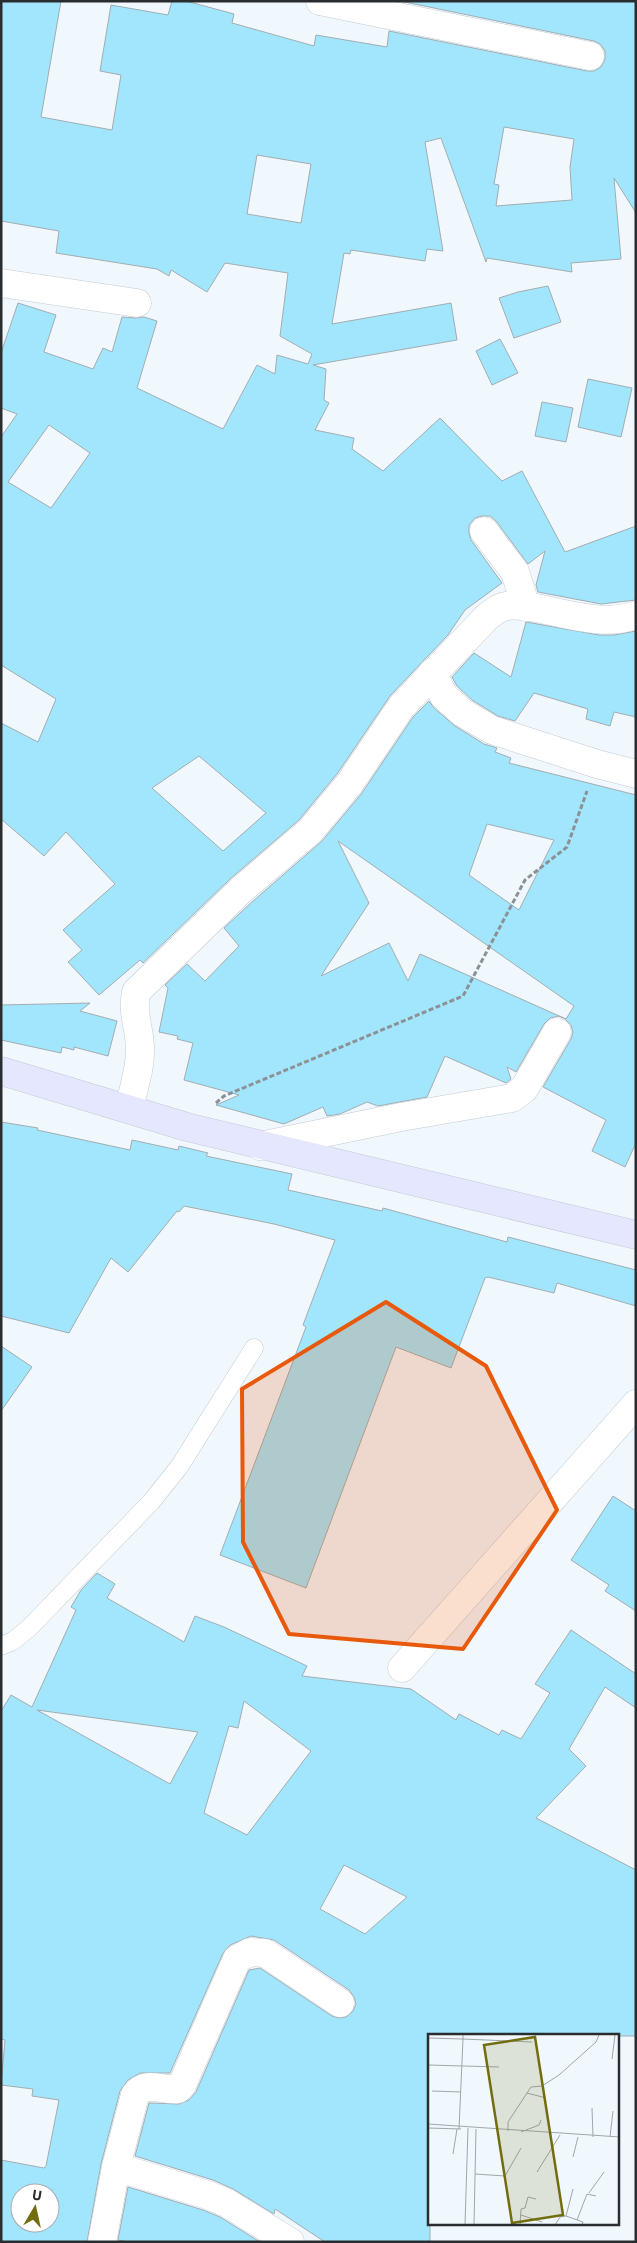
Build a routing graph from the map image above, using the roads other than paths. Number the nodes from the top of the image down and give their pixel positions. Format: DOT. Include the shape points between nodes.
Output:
graph roads {
  1 [pos="320,1"];
  2 [pos="364,5"];
  3 [pos="590,56"];
  4 [pos="1,283"];
  5 [pos="137,303"];
  6 [pos="484,531"];
  7 [pos="526,607"];
  8 [pos="636,615"];
  9 [pos="432,673"];
  10 [pos="636,774"];
  11 [pos="557,1032"];
  12 [pos="1,1071"];
  13 [pos="129,1109"];
  14 [pos="260,1146"];
  15 [pos="636,1235"];
  16 [pos="254,1348"];
  17 [pos="636,1404"];
  18 [pos="1,1646"];
  19 [pos="402,1668"];
  20 [pos="340,2003"];
  21 [pos="116,2167"];
  22 [pos="102,2242"];
  23 [pos="290,2242"];
  1 -- 2 [label="street"];
  2 -- 3 [label="street"];
  4 -- 5 [label="street"];
  6 -- 7 [label="street" via="515,572"];
  7 -- 8 [label="street" via="602,619 618,620"];
  7 -- 9 [label="street" via="496,609"];
  9 -- 10 [label="street" via="444,696 463,713 492,730"];
  9 -- 13 [label="street" via="401,707 350,783 310,831 241,890 136,992 134,1014 140,1047"];
  11 -- 14 [label="street" via="524,1089 512,1098"];
  12 -- 13 [label="street"];
  13 -- 14 [label="street"];
  14 -- 15 [label="street"];
  16 -- 18 [label="lane" via="179,1467 151,1502 29,1628 13,1642"];
  17 -- 19 [label="street"];
  20 -- 21 [label="street" via="265,1952 244,1954 232,1968 182,2085 168,2090 142,2087 136,2095"];
  21 -- 22 [label="street"];
  21 -- 23 [label="street" via="227,2203"];
}
